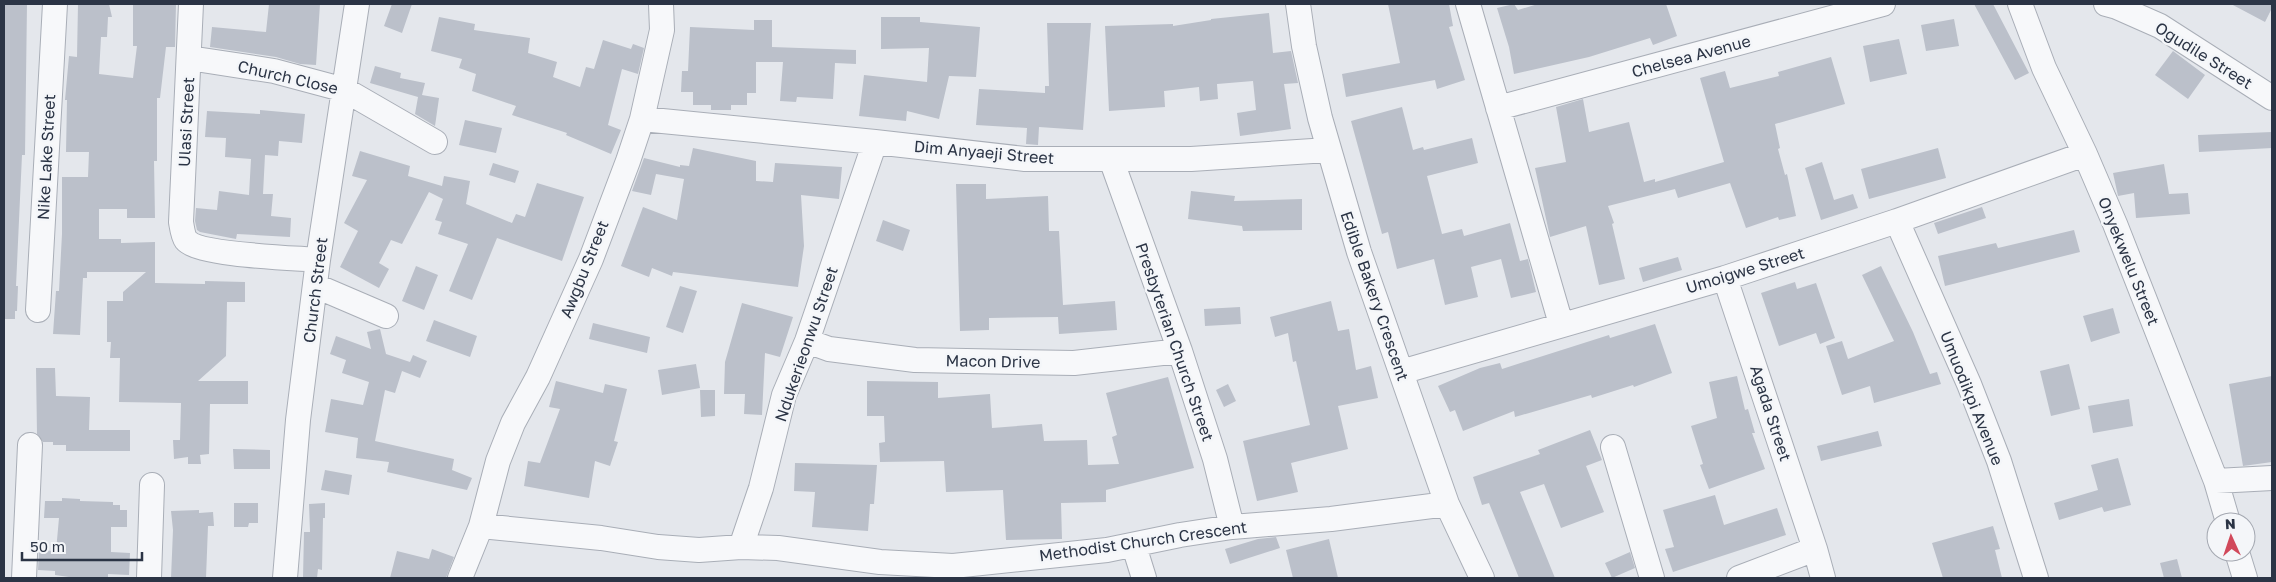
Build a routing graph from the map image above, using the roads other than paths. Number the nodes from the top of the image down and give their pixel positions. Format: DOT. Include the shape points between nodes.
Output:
graph roads {
  1 [pos="55,4"];
  2 [pos="190,4"];
  3 [pos="358,4"];
  4 [pos="661,4"];
  5 [pos="1298,4"];
  6 [pos="1468,4"];
  7 [pos="1883,4"];
  8 [pos="2020,4"];
  9 [pos="2106,4"];
  10 [pos="189,58"];
  11 [pos="345,90"];
  12 [pos="2272,98"];
  13 [pos="1498,108"];
  14 [pos="642,119"];
  15 [pos="435,142"];
  16 [pos="875,142"];
  17 [pos="1328,150"];
  18 [pos="2086,154"];
  19 [pos="1111,159"];
  20 [pos="1897,221"];
  21 [pos="318,260"];
  22 [pos="1725,278"];
  23 [pos="316,286"];
  24 [pos="38,310"];
  25 [pos="386,316"];
  26 [pos="1561,324"];
  27 [pos="807,341"];
  28 [pos="1180,351"];
  29 [pos="1401,372"];
  30 [pos="30,445"];
  31 [pos="1613,447"];
  32 [pos="2272,478"];
  33 [pos="2216,482"];
  34 [pos="152,485"];
  35 [pos="1448,504"];
  36 [pos="2225,512"];
  37 [pos="481,526"];
  38 [pos="1232,527"];
  39 [pos="1134,546"];
  40 [pos="741,547"];
  41 [pos="1815,549"];
  42 [pos="2240,562"];
  43 [pos="955,572"];
  44 [pos="24,578"];
  45 [pos="149,578"];
  46 [pos="285,578"];
  47 [pos="460,578"];
  48 [pos="1144,578"];
  49 [pos="1482,578"];
  50 [pos="1652,578"];
  51 [pos="1738,578"];
  52 [pos="1823,578"];
  53 [pos="2036,578"];
  54 [pos="2245,578"];
  1 -- 24 [label="street, Nike Lake Street"];
  2 -- 10 [label="street, Ulasi Street"];
  3 -- 11 [label="street, Church Street"];
  4 -- 14 [label="street, Awgbu Street" via="662,30"];
  5 -- 17 [label="street, Edible Bakery Crescent" via="1304,46"];
  6 -- 13 [label="street"];
  7 -- 13 [label="street, Chelsea Avenue"];
  8 -- 18 [label="street, Onyekwelu Street" via="2044,68"];
  9 -- 12 [label="street, Ogudile Street" via="2160,26"];
  10 -- 11 [label="street, Church Close" via="274,71"];
  10 -- 21 [label="street, Ulasi Street" via="181,222 185,240 195,247 222,252"];
  11 -- 15 [label="street, Church Close"];
  11 -- 21 [label="street, Church Street"];
  13 -- 26 [label="street"];
  14 -- 16 [label="street, Dim Anyaeji Street"];
  14 -- 37 [label="street, Awgbu Street" via="591,259 538,377 513,423 498,461"];
  16 -- 19 [label="street, Dim Anyaeji Street" via="1025,159"];
  16 -- 27 [label="street, Ndukerieonwu Street"];
  17 -- 19 [label="street, Dim Anyaeji Street" via="1191,159"];
  17 -- 29 [label="street, Edible Bakery Crescent"];
  18 -- 20 [label="street, Umoigwe Street"];
  18 -- 33 [label="street, Onyekwelu Street"];
  19 -- 28 [label="street, Presbyterian Church Street"];
  20 -- 22 [label="street, Umoigwe Street"];
  20 -- 53 [label="street, Umuodikpi Avenue" via="1969,384 1999,461"];
  21 -- 23 [label="street, Church Street"];
  22 -- 26 [label="street, Umoigwe Street"];
  22 -- 41 [label="street, Agada Street"];
  23 -- 25 [label="street"];
  23 -- 46 [label="street, Church Street" via="298,420"];
  26 -- 29 [label="street, Umoigwe Street"];
  27 -- 28 [label="street, Macon Drive" via="829,349 915,360 1074,363"];
  27 -- 40 [label="street, Ndukerieonwu Street" via="784,395 761,488"];
  28 -- 38 [label="street, Presbyterian Church Street" via="1215,459"];
  29 -- 35 [label="street, Edible Bakery Crescent"];
  30 -- 44 [label="street"];
  31 -- 50 [label="street"];
  32 -- 33 [label="street"];
  33 -- 36 [label="street, Onyekwelu Street"];
  34 -- 45 [label="street"];
  35 -- 38 [label="street, Methodist Church Crescent"];
  35 -- 49 [label="street, Edible Bakery Crescent"];
  37 -- 40 [label="street, Methodist Church Crescent" via="658,547 699,550"];
  37 -- 47 [label="street, Awgbu Street"];
  38 -- 39 [label="street, Methodist Church Crescent"];
  39 -- 43 [label="street, Methodist Church Crescent"];
  39 -- 48 [label="street"];
  40 -- 43 [label="street, Methodist Church Crescent" via="778,548"];
  41 -- 51 [label="street"];
  41 -- 52 [label="street, Agada Street"];
  42 -- 54 [label="street"];
}
